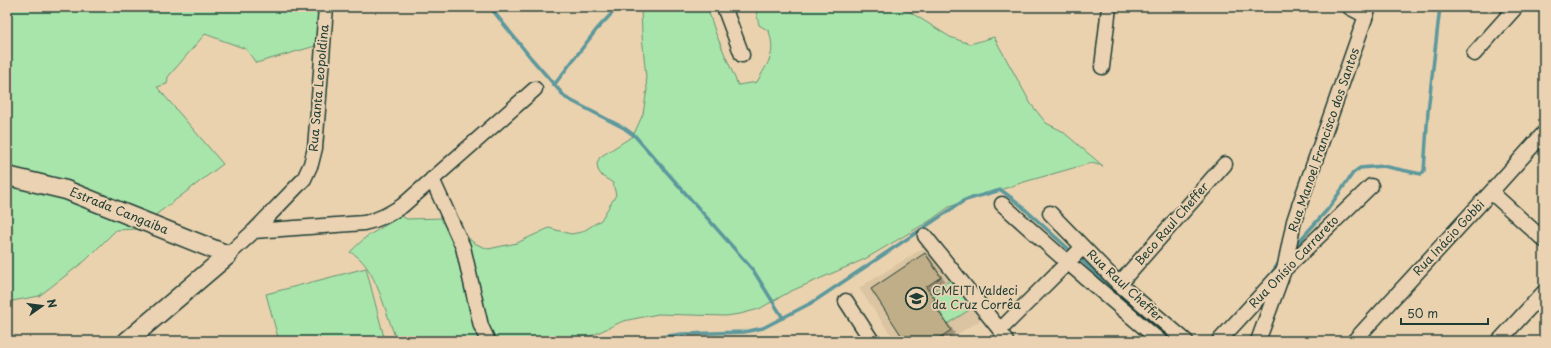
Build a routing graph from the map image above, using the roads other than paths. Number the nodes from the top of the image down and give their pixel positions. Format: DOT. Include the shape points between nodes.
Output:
graph roads {
  1 [pos="326,7"];
  2 [pos="724,7"];
  3 [pos="1109,7"];
  4 [pos="1349,7"];
  5 [pos="1516,7"];
  6 [pos="1367,12"];
  7 [pos="1474,54"];
  8 [pos="742,55"];
  9 [pos="1102,67"];
  10 [pos="535,89"];
  11 [pos="1544,133"];
  12 [pos="1225,164"];
  13 [pos="7,176"];
  14 [pos="432,179"];
  15 [pos="1371,186"];
  16 [pos="1491,192"];
  17 [pos="1002,204"];
  18 [pos="1050,213"];
  19 [pos="254,231"];
  20 [pos="925,236"];
  21 [pos="1544,240"];
  22 [pos="228,255"];
  23 [pos="1074,255"];
  24 [pos="1285,266"];
  25 [pos="1119,284"];
  26 [pos="1544,292"];
  27 [pos="846,302"];
  28 [pos="1003,335"];
  29 [pos="127,341"];
  30 [pos="488,341"];
  31 [pos="872,341"];
  32 [pos="1160,341"];
  33 [pos="1186,341"];
  34 [pos="1220,341"];
  35 [pos="1258,341"];
  36 [pos="1354,341"];
  37 [pos="1498,341"];
  1 -- 19 [label="street, Rua Santa Leopoldina" via="315,148 311,164 304,179"];
  2 -- 8 [label="street"];
  3 -- 9 [label="street"];
  4 -- 6 [label="street"];
  5 -- 7 [label="street"];
  6 -- 24 [label="street, Rua Manoel Francisco dos Santos" via="1299,206"];
  10 -- 14 [label="street"];
  11 -- 16 [label="street, Rua Inácio Gobbi"];
  12 -- 25 [label="street, Beco Raul Cheffer"];
  13 -- 22 [label="street, Estrada Cangaiba" via="66,190"];
  14 -- 19 [label="street" via="402,206 378,220"];
  14 -- 30 [label="street" via="463,247 481,326"];
  15 -- 24 [label="street, Rua Onísio Carrareto"];
  16 -- 21 [label="street"];
  16 -- 36 [label="street, Rua Inácio Gobbi"];
  17 -- 23 [label="street"];
  18 -- 23 [label="street"];
  19 -- 22 [label="street, Rua Santa Leopoldina"];
  20 -- 28 [label="street"];
  22 -- 29 [label="street"];
  23 -- 25 [label="street, Rua Raul Cheffer"];
  23 -- 28 [label="street"];
  23 -- 32 [label="street"];
  24 -- 34 [label="street, Rua Onísio Carrareto"];
  24 -- 35 [label="street, Rua Manoel Francisco dos Santos"];
  25 -- 33 [label="street, Rua Raul Cheffer"];
  26 -- 37 [label="street"];
  27 -- 31 [label="street"];
}
